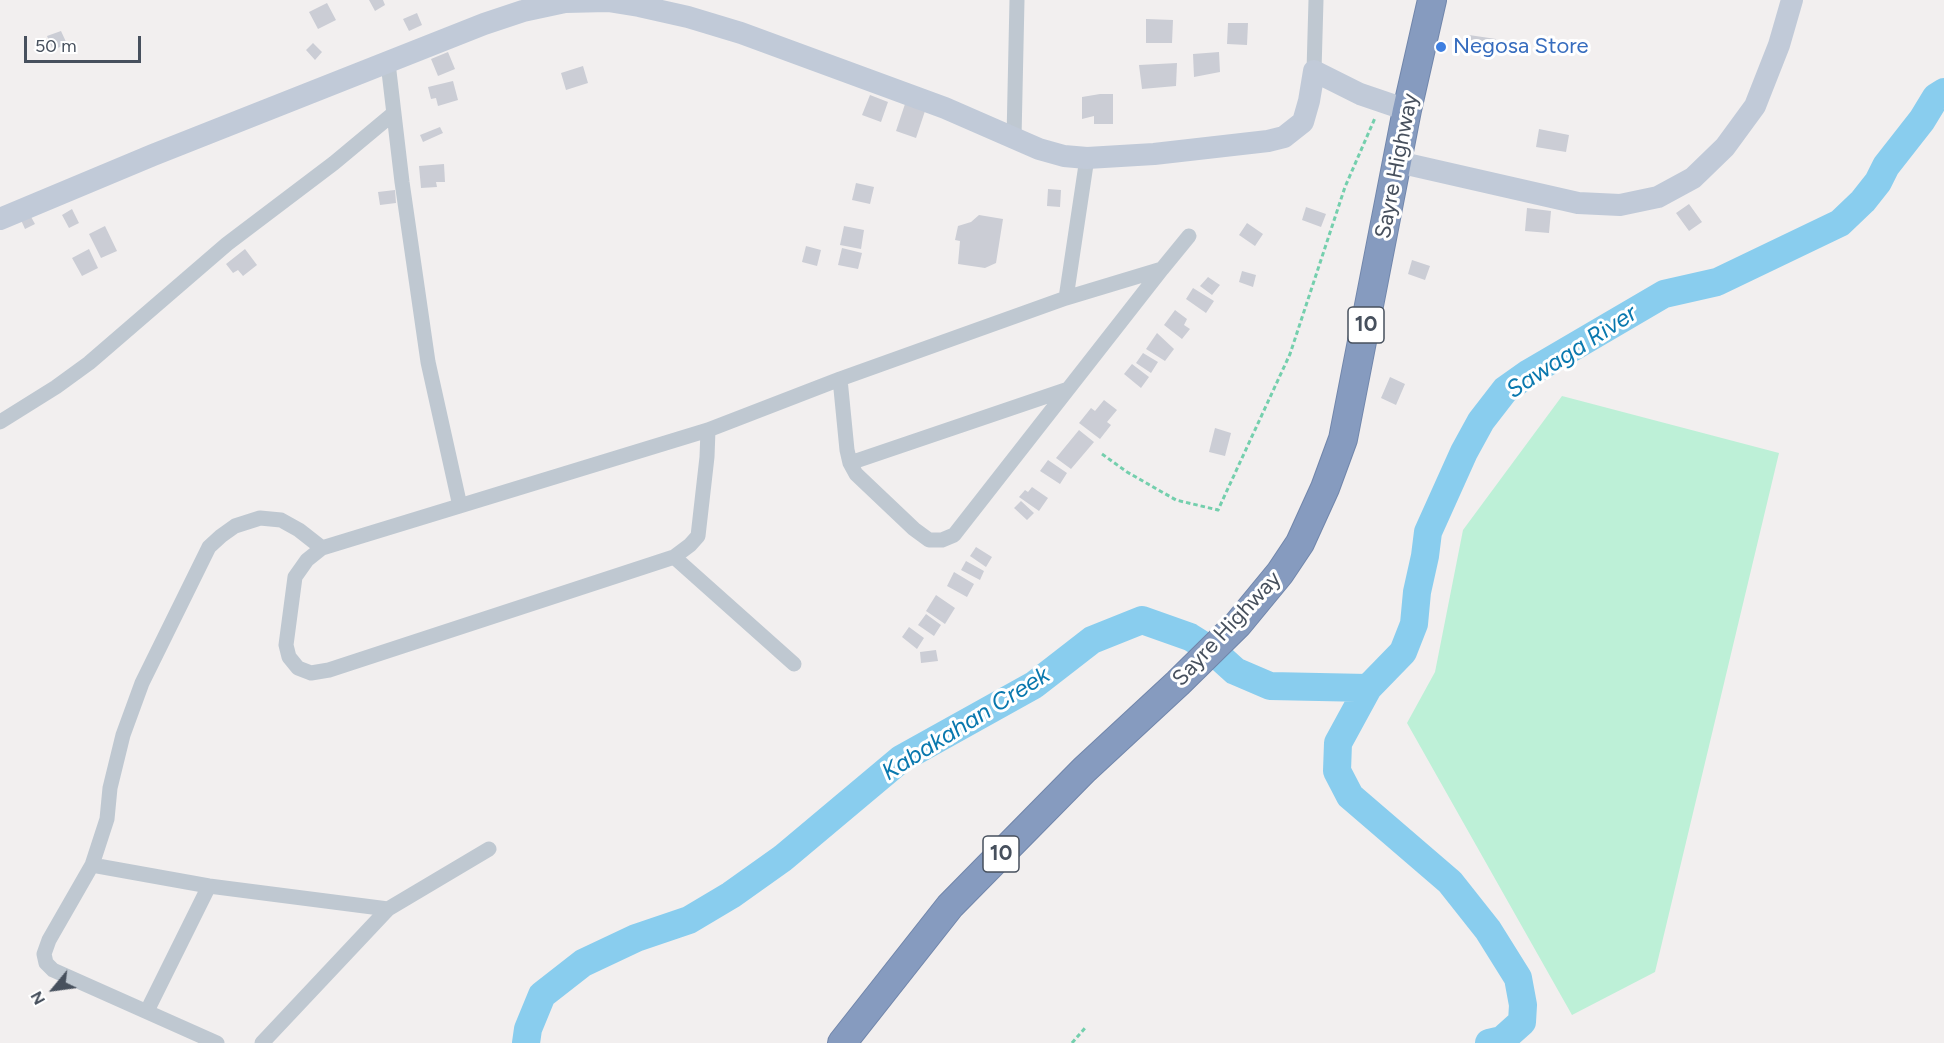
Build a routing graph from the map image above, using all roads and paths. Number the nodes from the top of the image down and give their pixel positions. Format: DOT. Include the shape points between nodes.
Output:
graph roads {
  1 [pos="1017,0"];
  2 [pos="1316,0"];
  3 [pos="1432,0"];
  4 [pos="1792,0"];
  5 [pos="388,63"];
  6 [pos="1314,71"];
  7 [pos="1394,106"];
  8 [pos="394,113"];
  9 [pos="1014,138"];
  10 [pos="1087,158"];
  11 [pos="1398,162"];
  12 [pos="0,219"];
  13 [pos="1189,236"];
  14 [pos="1162,269"];
  15 [pos="1066,298"];
  16 [pos="840,379"];
  17 [pos="1068,389"];
  18 [pos="0,422"];
  19 [pos="708,430"];
  20 [pos="1102,454"];
  21 [pos="850,463"];
  22 [pos="460,506"];
  23 [pos="322,548"];
  24 [pos="675,556"];
  25 [pos="794,664"];
  26 [pos="489,849"];
  27 [pos="92,865"];
  28 [pos="209,886"];
  29 [pos="388,909"];
  30 [pos="147,1011"];
  31 [pos="1085,1028"];
  32 [pos="218,1043"];
  33 [pos="262,1043"];
  34 [pos="842,1043"];
  35 [pos="1072,1043"];
  1 -- 9 [label="street"];
  2 -- 6 [label="street"];
  3 -- 7 [label="highway, Sayre Highway / 10"];
  4 -- 11 [label="street" via="1755,106 1725,147 1693,178 1658,197 1620,205 1578,203"];
  5 -- 8 [label="street"];
  5 -- 9 [label="street" via="523,11 608,0 741,33 945,108"];
  5 -- 12 [label="street"];
  6 -- 7 [label="street"];
  6 -- 10 [label="street" via="1303,122 1284,137 1209,149"];
  7 -- 11 [label="highway, Sayre Highway / 10"];
  7 -- 20 [label="path" via="1345,187 1290,354 1218,510 1176,500"];
  8 -- 18 [label="street" via="227,244 89,363"];
  8 -- 22 [label="street" via="428,362"];
  9 -- 10 [label="street" via="1064,156"];
  10 -- 15 [label="street"];
  11 -- 34 [label="highway, Sayre Highway / 10" via="1343,439 1300,543 1238,624 1084,770 950,906"];
  13 -- 14 [label="street"];
  14 -- 15 [label="street"];
  14 -- 17 [label="street"];
  15 -- 16 [label="street"];
  16 -- 19 [label="street"];
  16 -- 21 [label="street"];
  17 -- 21 [label="street"];
  17 -- 21 [label="street" via="954,535 942,540 929,540 914,529 856,474"];
  19 -- 22 [label="street"];
  19 -- 24 [label="street" via="698,536"];
  22 -- 23 [label="street"];
  23 -- 24 [label="street" via="295,577 286,645 298,669 311,673"];
  23 -- 27 [label="street" via="281,520 260,518 235,526 209,548 142,683 123,735 107,819"];
  24 -- 25 [label="street"];
  26 -- 29 [label="street"];
  27 -- 28 [label="street"];
  27 -- 30 [label="street" via="49,940 44,954 46,963 53,970"];
  28 -- 29 [label="street"];
  28 -- 30 [label="street"];
  29 -- 33 [label="street"];
  30 -- 32 [label="street"];
  31 -- 35 [label="path"];
}
